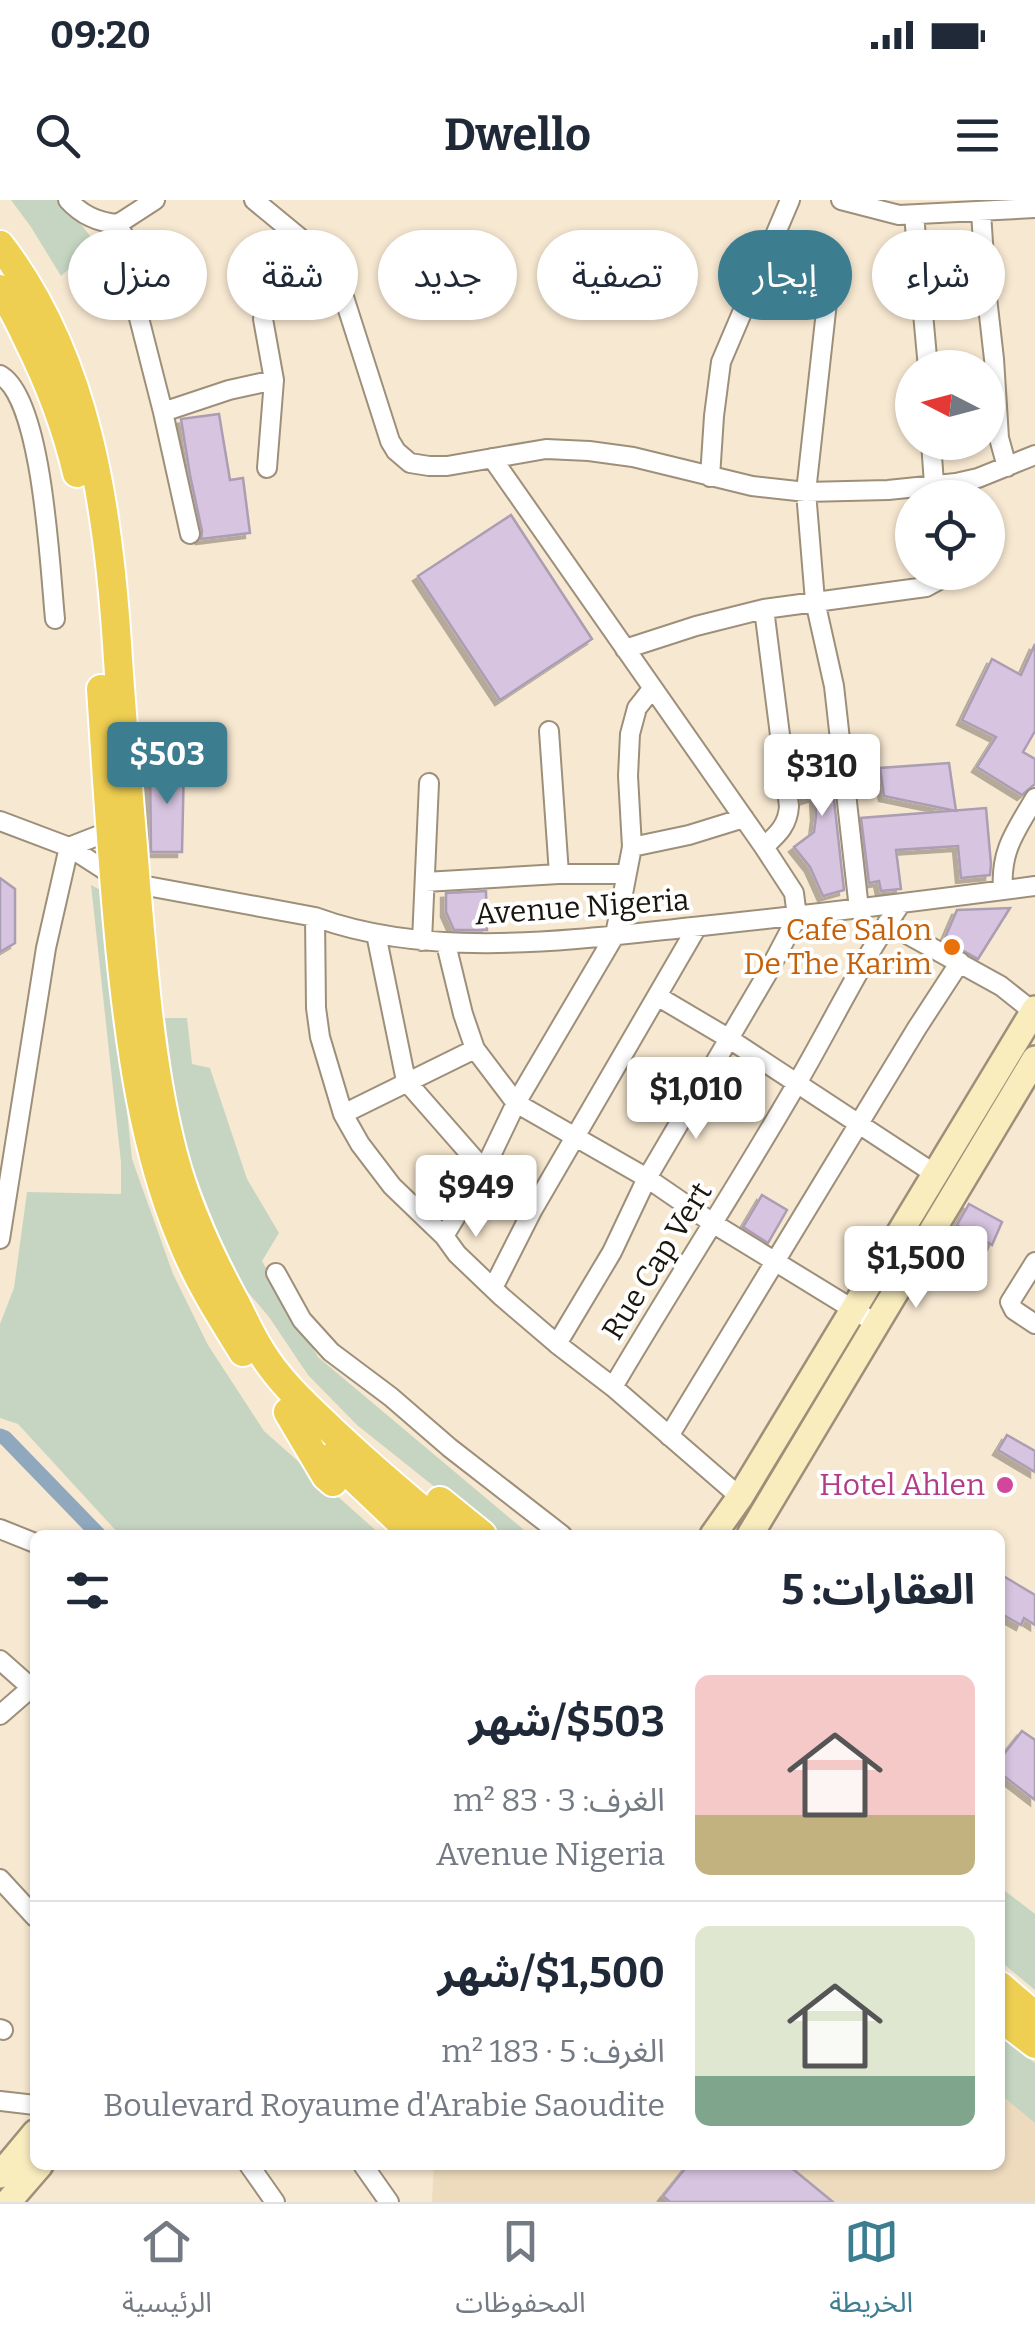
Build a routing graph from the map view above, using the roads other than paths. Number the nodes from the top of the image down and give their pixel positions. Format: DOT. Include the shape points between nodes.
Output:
graph roads {
  1 [pos="68,200"];
  2 [pos="155,200"];
  3 [pos="254,200"];
  4 [pos="790,200"];
  5 [pos="841,200"];
  6 [pos="937,206"];
  7 [pos="1035,208"];
  8 [pos="981,212"];
  9 [pos="914,215"];
  10 [pos="118,224"];
  11 [pos="0,245"];
  12 [pos="0,289"];
  13 [pos="264,320"];
  14 [pos="825,320"];
  15 [pos="926,350"];
  16 [pos="0,375"];
  17 [pos="274,380"];
  18 [pos="163,412"];
  19 [pos="1035,455"];
  20 [pos="492,458"];
  21 [pos="1007,467"];
  22 [pos="268,468"];
  23 [pos="710,477"];
  24 [pos="967,480"];
  25 [pos="895,490"];
  26 [pos="806,492"];
  27 [pos="190,534"];
  28 [pos="902,590"];
  29 [pos="815,601"];
  30 [pos="764,609"];
  31 [pos="56,619"];
  32 [pos="625,648"];
  33 [pos="652,689"];
  34 [pos="549,732"];
  35 [pos="429,783"];
  36 [pos="1035,798"];
  37 [pos="744,818"];
  38 [pos="0,821"];
  39 [pos="110,831"];
  40 [pos="69,847"];
  41 [pos="632,848"];
  42 [pos="764,848"];
  43 [pos="559,874"];
  44 [pos="626,874"];
  45 [pos="125,880"];
  46 [pos="425,882"];
  47 [pos="1035,886"];
  48 [pos="1004,890"];
  49 [pos="900,905"];
  50 [pos="859,909"];
  51 [pos="315,917"];
  52 [pos="797,917"];
  53 [pos="888,923"];
  54 [pos="698,927"];
  55 [pos="376,934"];
  56 [pos="615,936"];
  57 [pos="422,941"];
  58 [pos="446,944"];
  59 [pos="960,962"];
  60 [pos="657,996"];
  61 [pos="1035,1011"];
  62 [pos="728,1038"];
  63 [pos="474,1049"];
  64 [pos="1035,1059"];
  65 [pos="406,1081"];
  66 [pos="797,1083"];
  67 [pos="516,1104"];
  68 [pos="343,1114"];
  69 [pos="858,1125"];
  70 [pos="574,1138"];
  71 [pos="484,1170"];
  72 [pos="935,1174"];
  73 [pos="647,1178"];
  74 [pos="714,1224"];
  75 [pos="444,1236"];
  76 [pos="0,1239"];
  77 [pos="775,1262"];
  78 [pos="1035,1262"];
  79 [pos="276,1273"];
  80 [pos="493,1288"];
  81 [pos="852,1310"];
  82 [pos="877,1324"];
  83 [pos="1035,1324"];
  84 [pos="557,1344"];
  85 [pos="262,1354"];
  86 [pos="613,1387"];
  87 [pos="288,1412"];
  88 [pos="668,1436"];
  89 [pos="740,1497"];
  90 [pos="0,1529"];
  91 [pos="384,1530"];
  92 [pos="409,1530"];
  93 [pos="446,1530"];
  94 [pos="476,1530"];
  95 [pos="556,1530"];
  96 [pos="716,1530"];
  97 [pos="753,1530"];
  98 [pos="30,1542"];
  99 [pos="0,1660"];
  100 [pos="30,1687"];
  101 [pos="30,1692"];
  102 [pos="0,1715"];
  103 [pos="0,1880"];
  104 [pos="30,1912"];
  105 [pos="1005,1990"];
  106 [pos="1035,2016"];
  107 [pos="1005,2020"];
  108 [pos="1035,2044"];
  109 [pos="0,2100"];
  110 [pos="30,2104"];
  111 [pos="30,2139"];
  112 [pos="36,2170"];
  113 [pos="253,2170"];
  114 [pos="367,2170"];
  115 [pos="0,2175"];
  116 [pos="8,2202"];
  117 [pos="275,2202"];
  118 [pos="389,2202"];
  1 -- 10 [label="street" via="92,218"];
  2 -- 10 [label="street"];
  3 -- 20 [label="street" via="311,247 342,291 390,441 404,458 429,466"];
  4 -- 23 [label="street" via="721,362"];
  5 -- 9 [label="street"];
  6 -- 8 [label="street"];
  6 -- 9 [label="street"];
  7 -- 8 [label="street"];
  8 -- 21 [label="street" via="998,438"];
  9 -- 15 [label="street"];
  10 -- 18 [label="street"];
  11 -- 45 [label="highway" via="64,358 102,502 112,570"];
  12 -- 39 [label="highway" via="60,410 91,536"];
  13 -- 17 [label="street"];
  14 -- 26 [label="street"];
  16 -- 31 [label="street" via="12,383 33,441"];
  17 -- 18 [label="street"];
  17 -- 22 [label="street"];
  18 -- 27 [label="street"];
  19 -- 21 [label="street"];
  20 -- 23 [label="street" via="546,449 589,451"];
  20 -- 32 [label="street"];
  21 -- 24 [label="street"];
  23 -- 26 [label="street"];
  25 -- 26 [label="street"];
  26 -- 29 [label="street"];
  28 -- 29 [label="street"];
  29 -- 30 [label="street"];
  29 -- 50 [label="street" via="834,686"];
  30 -- 32 [label="street"];
  30 -- 42 [label="street" via="790,806 787,822"];
  32 -- 33 [label="street"];
  33 -- 37 [label="street"];
  33 -- 41 [label="street" via="637,708 630,734"];
  34 -- 43 [label="street"];
  35 -- 46 [label="street"];
  36 -- 48 [label="street" via="1005,852"];
  37 -- 41 [label="street"];
  37 -- 42 [label="street"];
  38 -- 40 [label="street"];
  39 -- 40 [label="street"];
  39 -- 45 [label="highway"];
  40 -- 45 [label="street"];
  40 -- 76 [label="street" via="46,948"];
  41 -- 44 [label="street"];
  42 -- 52 [label="street" via="794,893"];
  43 -- 44 [label="street"];
  43 -- 46 [label="street"];
  44 -- 56 [label="street"];
  45 -- 51 [label="street, Avenue Nigeria"];
  45 -- 85 [label="highway" via="174,1157 208,1252"];
  45 -- 87 [label="highway" via="132,1054 148,1138 182,1241 210,1300"];
  46 -- 57 [label="street"];
  47 -- 48 [label="street, Avenue Nigeria"];
  48 -- 49 [label="street, Avenue Nigeria"];
  49 -- 50 [label="street, Avenue Nigeria"];
  49 -- 53 [label="street, Rue Cap Vert"];
  50 -- 52 [label="street, Avenue Nigeria"];
  51 -- 55 [label="street, Avenue Nigeria"];
  51 -- 68 [label="street" via="320,1037"];
  52 -- 54 [label="street, Avenue Nigeria"];
  52 -- 62 [label="street"];
  53 -- 59 [label="street"];
  53 -- 66 [label="street, Rue Cap Vert"];
  54 -- 56 [label="street, Avenue Nigeria"];
  54 -- 60 [label="street"];
  55 -- 57 [label="street, Avenue Nigeria"];
  55 -- 65 [label="street"];
  56 -- 58 [label="street, Avenue Nigeria"];
  56 -- 67 [label="street"];
  57 -- 58 [label="street, Avenue Nigeria"];
  58 -- 63 [label="street"];
  59 -- 61 [label="street"];
  59 -- 69 [label="street"];
  60 -- 62 [label="street"];
  60 -- 70 [label="street"];
  61 -- 72 [label="main road"];
  62 -- 66 [label="street"];
  62 -- 73 [label="street"];
  63 -- 65 [label="street"];
  63 -- 67 [label="street"];
  64 -- 82 [label="main road"];
  65 -- 68 [label="street"];
  65 -- 71 [label="street"];
  66 -- 69 [label="street"];
  66 -- 74 [label="street, Rue Cap Vert"];
  67 -- 70 [label="street"];
  67 -- 71 [label="street"];
  68 -- 75 [label="street" via="392,1186"];
  69 -- 72 [label="street"];
  69 -- 77 [label="street"];
  70 -- 73 [label="street"];
  70 -- 80 [label="street"];
  71 -- 75 [label="street"];
  72 -- 81 [label="main road"];
  73 -- 74 [label="street"];
  73 -- 84 [label="street"];
  74 -- 77 [label="street"];
  74 -- 86 [label="street, Rue Cap Vert"];
  75 -- 80 [label="street"];
  77 -- 81 [label="street"];
  77 -- 88 [label="street"];
  78 -- 83 [label="street" via="1010,1302"];
  79 -- 95 [label="street" via="302,1320 331,1352"];
  80 -- 84 [label="street"];
  81 -- 82 [label="street"];
  81 -- 89 [label="main road"];
  82 -- 97 [label="main road"];
  84 -- 86 [label="street"];
  85 -- 93 [label="highway" via="366,1464"];
  85 -- 94 [label="highway"];
  86 -- 88 [label="street"];
  87 -- 91 [label="highway" via="326,1476"];
  87 -- 92 [label="highway"];
  88 -- 89 [label="street"];
  89 -- 96 [label="main road"];
  90 -- 98 [label="street"];
  99 -- 100 [label="street"];
  101 -- 102 [label="street"];
  103 -- 104 [label="street"];
  105 -- 106 [label="highway"];
  107 -- 108 [label="highway"];
  109 -- 110 [label="street"];
  111 -- 115 [label="main road"];
  112 -- 116 [label="main road"];
  113 -- 117 [label="street"];
  114 -- 118 [label="street"];
}
